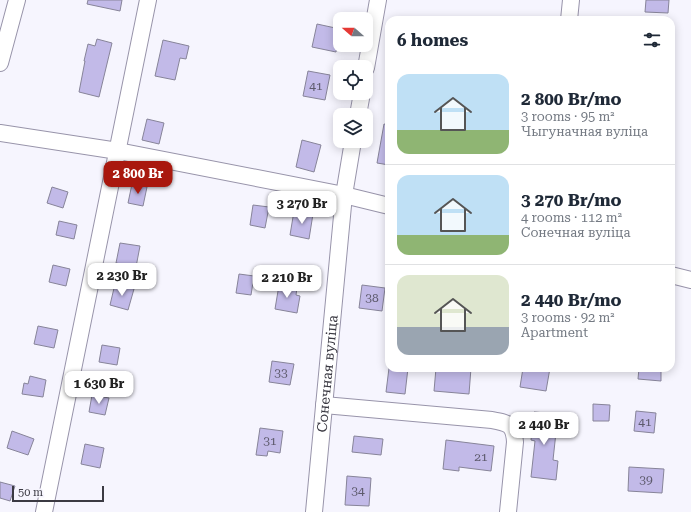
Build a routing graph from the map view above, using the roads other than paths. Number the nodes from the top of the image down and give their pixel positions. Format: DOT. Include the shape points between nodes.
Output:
graph roads {
  1 [pos="17,0"];
  2 [pos="148,0"];
  3 [pos="378,0"];
  4 [pos="571,0"];
  5 [pos="569,16"];
  6 [pos="367,60"];
  7 [pos="0,63"];
  8 [pos="0,133"];
  9 [pos="352,148"];
  10 [pos="118,151"];
  11 [pos="344,195"];
  12 [pos="385,205"];
  13 [pos="675,276"];
  14 [pos="691,280"];
  15 [pos="324,404"];
  16 [pos="44,512"];
  17 [pos="314,512"];
  18 [pos="508,512"];
  1 -- 7 [label="street"];
  2 -- 10 [label="street"];
  3 -- 6 [label="street"];
  4 -- 5 [label="street"];
  8 -- 10 [label="street"];
  9 -- 11 [label="street, Сонечная вуліца"];
  10 -- 11 [label="street"];
  10 -- 16 [label="street"];
  11 -- 12 [label="street"];
  11 -- 15 [label="street, Сонечная вуліца"];
  13 -- 14 [label="street"];
  15 -- 17 [label="street, Сонечная вуліца"];
  15 -- 18 [label="street" via="492,420 511,426 515,442"];
}
